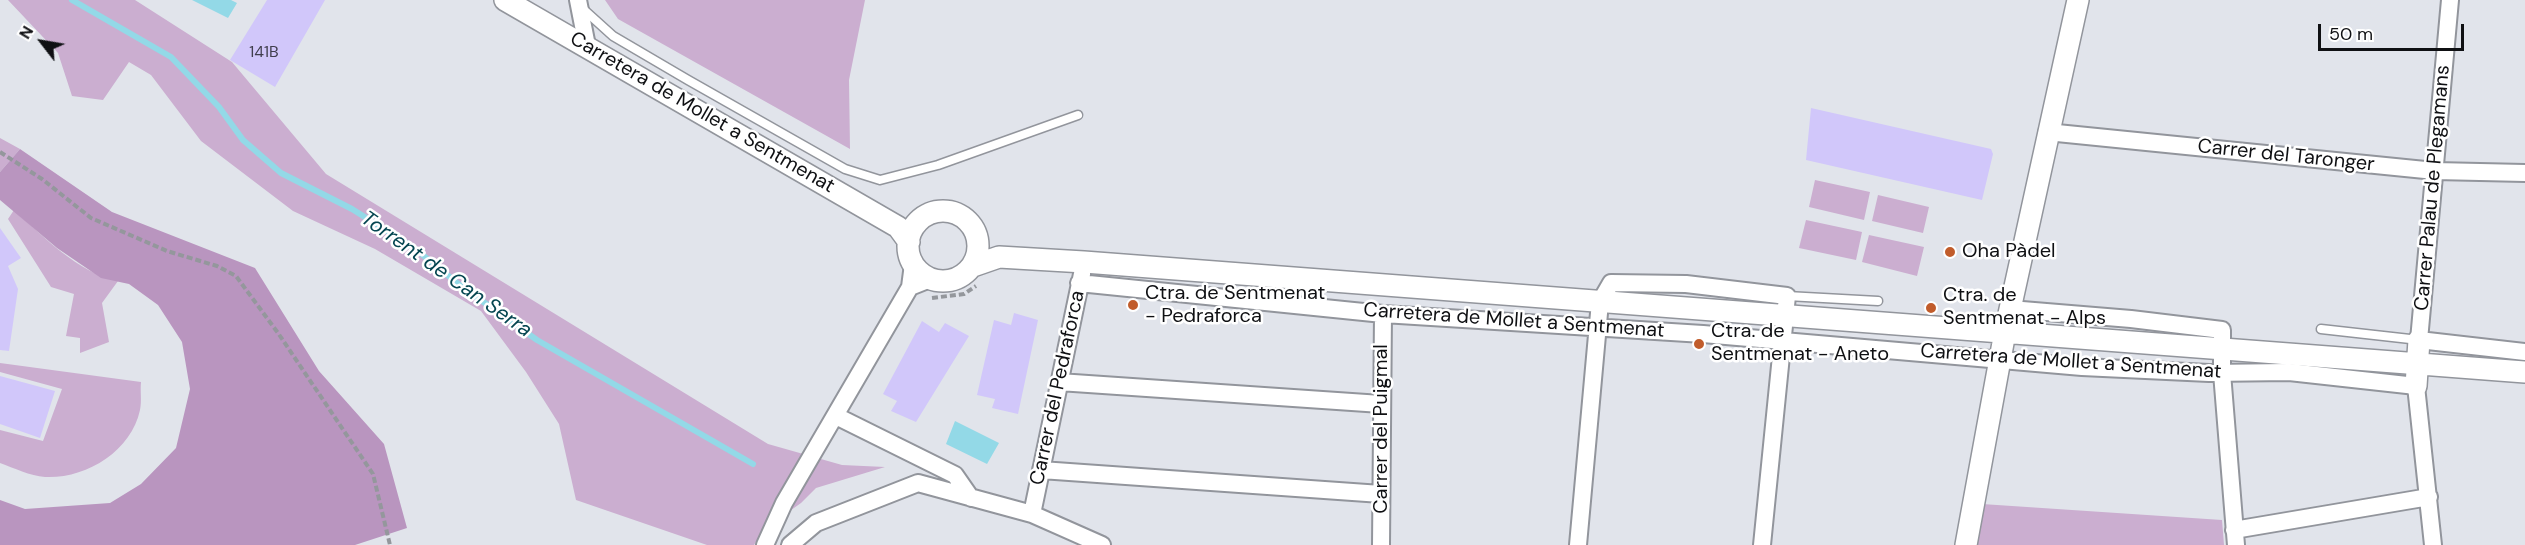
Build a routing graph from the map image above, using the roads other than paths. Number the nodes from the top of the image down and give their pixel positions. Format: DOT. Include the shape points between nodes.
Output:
graph roads {
  1 [pos="2078,0"];
  2 [pos="2450,0"];
  3 [pos="575,2"];
  4 [pos="518,3"];
  5 [pos="586,46"];
  6 [pos="1078,115"];
  7 [pos="2047,132"];
  8 [pos="2435,171"];
  9 [pos="2525,173"];
  10 [pos="908,231"];
  11 [pos="979,241"];
  12 [pos="999,257"];
  13 [pos="913,264"];
  14 [pos="973,266"];
  15 [pos="1082,273"];
  16 [pos="930,279"];
  17 [pos="910,287"];
  18 [pos="1878,301"];
  19 [pos="1600,302"];
  20 [pos="1786,305"];
  21 [pos="2010,309"];
  22 [pos="1383,314"];
  23 [pos="1598,328"];
  24 [pos="2321,329"];
  25 [pos="2004,332"];
  26 [pos="2221,340"];
  27 [pos="2419,340"];
  28 [pos="1782,342"];
  29 [pos="2525,352"];
  30 [pos="2000,360"];
  31 [pos="2417,364"];
  32 [pos="2525,372"];
  33 [pos="2222,373"];
  34 [pos="1059,382"];
  35 [pos="2416,386"];
  36 [pos="1381,404"];
  37 [pos="836,416"];
  38 [pos="1041,470"];
  39 [pos="1381,494"];
  40 [pos="2429,497"];
  41 [pos="971,498"];
  42 [pos="1032,514"];
  43 [pos="2235,537"];
  44 [pos="765,545"];
  45 [pos="790,545"];
  46 [pos="1102,545"];
  47 [pos="1381,545"];
  48 [pos="1578,545"];
  49 [pos="1762,545"];
  50 [pos="1966,545"];
  51 [pos="2433,545"];
  1 -- 7 [label="street"];
  2 -- 8 [label="street, Carrer Palau de Plegamans"];
  3 -- 5 [label="street"];
  3 -- 6 [label="lane" via="613,36 688,80 845,169 880,180 938,165"];
  4 -- 5 [label="street, Carretera de Mollet a Sentmenat"];
  5 -- 10 [label="street, Carretera de Mollet a Sentmenat"];
  7 -- 8 [label="street, Carrer del Taronger"];
  7 -- 21 [label="street"];
  8 -- 9 [label="street, Carrer del Taronger"];
  8 -- 27 [label="street, Carrer Palau de Plegamans"];
  10 -- 11 [label="street" via="929,214 945,211 967,220"];
  10 -- 13 [label="street"];
  11 -- 12 [label="street"];
  11 -- 14 [label="street"];
  12 -- 14 [label="street, Carretera de Mollet a Sentmenat"];
  12 -- 15 [label="street, Carretera de Mollet a Sentmenat"];
  13 -- 16 [label="street"];
  13 -- 17 [label="street"];
  14 -- 16 [label="street, Carretera de Mollet a Sentmenat" via="961,277 946,281"];
  15 -- 19 [label="street, Carretera de Mollet a Sentmenat"];
  15 -- 22 [label="street, Carretera de Mollet a Sentmenat"];
  15 -- 34 [label="street, Carrer del Pedraforca"];
  16 -- 17 [label="street"];
  17 -- 37 [label="street"];
  18 -- 20 [label="lane"];
  19 -- 20 [label="street, Carretera de Mollet a Sentmenat"];
  19 -- 23 [label="street"];
  20 -- 25 [label="street, Carretera de Mollet a Sentmenat"];
  20 -- 28 [label="street"];
  21 -- 25 [label="street"];
  21 -- 26 [label="street, Carretera de Mollet a Sentmenat" via="2132,319"];
  22 -- 23 [label="street, Carretera de Mollet a Sentmenat"];
  22 -- 36 [label="street, Carrer del Puigmal"];
  23 -- 28 [label="street, Carretera de Mollet a Sentmenat"];
  23 -- 48 [label="street"];
  24 -- 27 [label="lane"];
  25 -- 26 [label="street, Carretera de Mollet a Sentmenat"];
  25 -- 30 [label="street"];
  26 -- 31 [label="street, Carretera de Mollet a Sentmenat"];
  26 -- 33 [label="street"];
  27 -- 29 [label="street"];
  27 -- 31 [label="street"];
  28 -- 30 [label="street, Carretera de Mollet a Sentmenat"];
  28 -- 49 [label="street"];
  30 -- 33 [label="street, Carretera de Mollet a Sentmenat"];
  30 -- 50 [label="street"];
  31 -- 32 [label="street, Carretera de Mollet a Sentmenat"];
  31 -- 35 [label="street"];
  33 -- 35 [label="street, Carretera de Mollet a Sentmenat" via="2289,372"];
  33 -- 43 [label="street"];
  34 -- 36 [label="street"];
  34 -- 38 [label="street, Carrer del Pedraforca"];
  35 -- 40 [label="street"];
  36 -- 39 [label="street, Carrer del Puigmal"];
  37 -- 41 [label="street" via="955,475"];
  37 -- 44 [label="street" via="784,503"];
  38 -- 39 [label="street"];
  38 -- 42 [label="street, Carrer del Pedraforca"];
  39 -- 47 [label="street, Carrer del Puigmal"];
  40 -- 43 [label="street"];
  40 -- 51 [label="street"];
  41 -- 42 [label="street"];
  41 -- 45 [label="street" via="918,483 816,523"];
  42 -- 46 [label="street"];
}
